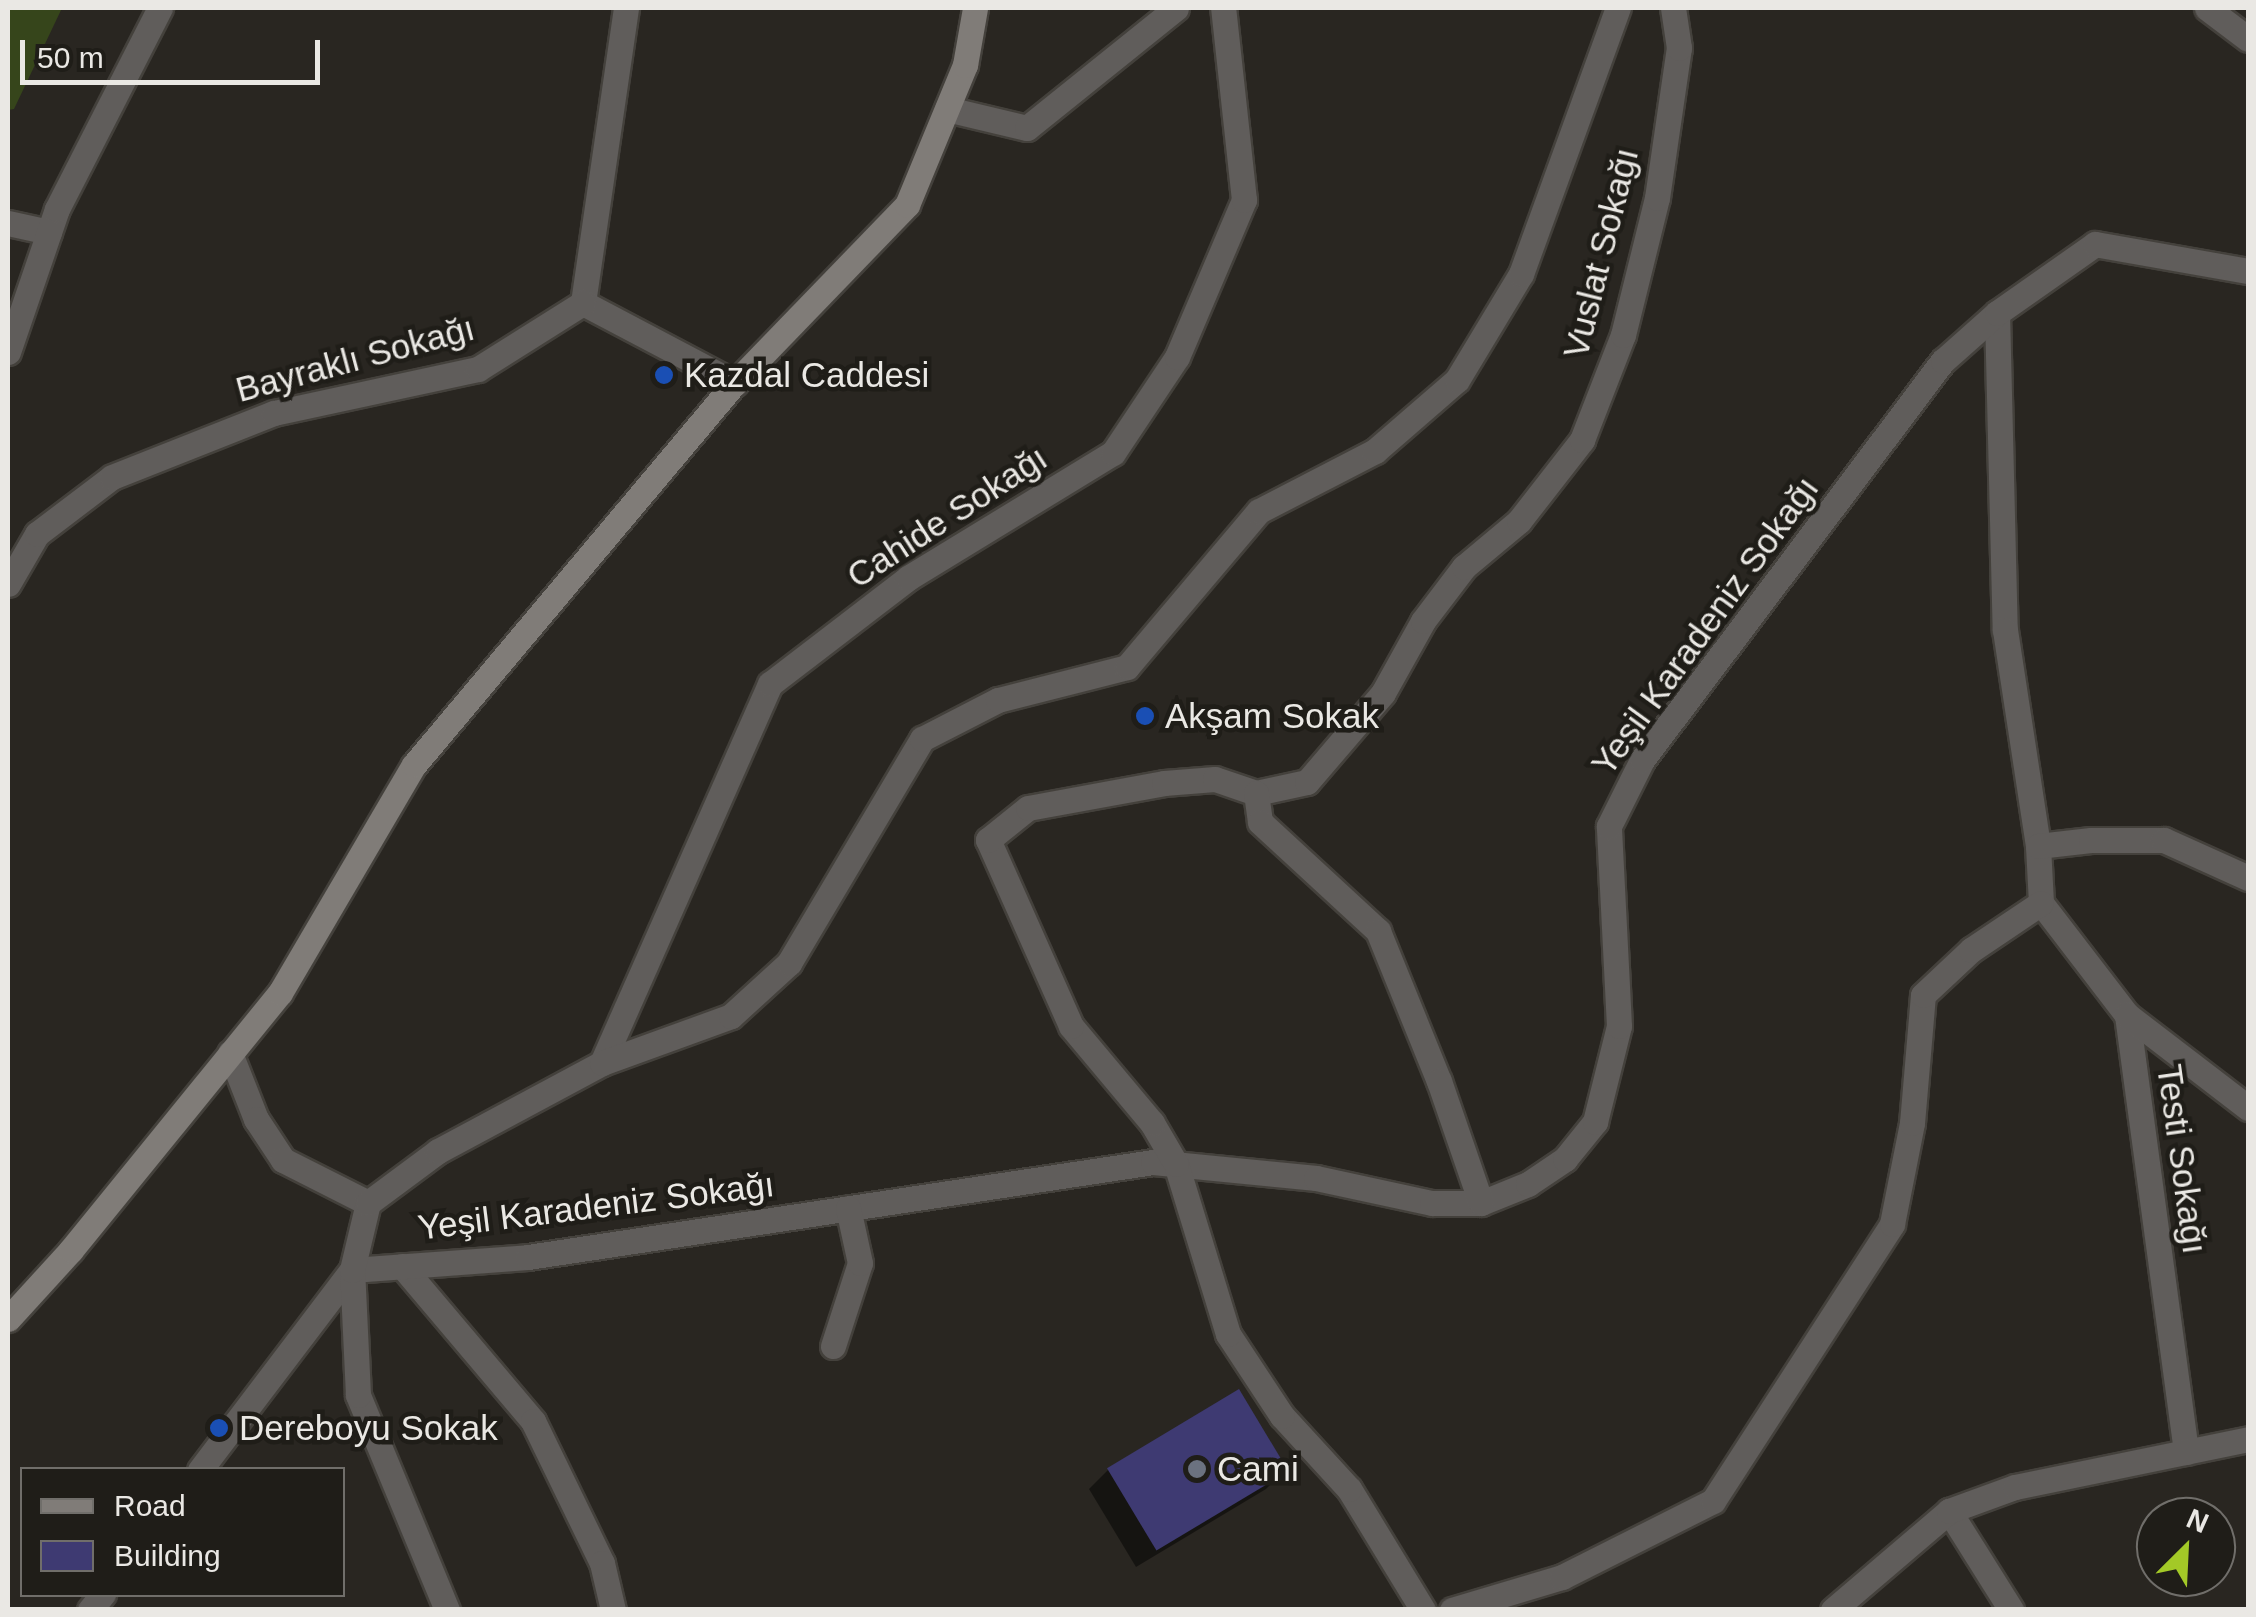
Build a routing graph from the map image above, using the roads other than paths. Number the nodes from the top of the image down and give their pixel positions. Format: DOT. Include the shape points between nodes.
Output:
graph roads {
  1 [pos="160,8"];
  2 [pos="626,8"];
  3 [pos="975,8"];
  4 [pos="1176,8"];
  5 [pos="1223,8"];
  6 [pos="1618,8"];
  7 [pos="1673,8"];
  8 [pos="2207,8"];
  9 [pos="2248,39"];
  10 [pos="947,109"];
  11 [pos="8,223"];
  12 [pos="49,232"];
  13 [pos="2248,271"];
  14 [pos="584,302"];
  15 [pos="1997,313"];
  16 [pos="8,352"];
  17 [pos="735,383"];
  18 [pos="8,584"];
  19 [pos="1256,793"];
  20 [pos="2038,846"];
  21 [pos="2248,878"];
  22 [pos="2041,903"];
  23 [pos="2127,1016"];
  24 [pos="230,1053"];
  25 [pos="602,1062"];
  26 [pos="2248,1108"];
  27 [pos="1176,1164"];
  28 [pos="368,1203"];
  29 [pos="1480,1203"];
  30 [pos="848,1208"];
  31 [pos="402,1266"];
  32 [pos="352,1270"];
  33 [pos="8,1319"];
  34 [pos="833,1346"];
  35 [pos="2248,1439"];
  36 [pos="2186,1452"];
  37 [pos="202,1467"];
  38 [pos="1949,1511"];
  39 [pos="2007,1608"];
  40 [pos="447,1610"];
  41 [pos="613,1610"];
  42 [pos="1422,1610"];
  43 [pos="1452,1610"];
  44 [pos="1833,1610"];
  1 -- 12 [label="street"];
  2 -- 14 [label="street"];
  3 -- 10 [label="street" via="965,65"];
  4 -- 10 [label="street" via="1027,128"];
  5 -- 25 [label="street, Cahide Sokağı" via="1244,200 1177,357 1112,453 908,578 770,684"];
  6 -- 25 [label="street" via="1521,274 1457,380 1375,452 1259,511 1126,667 998,700 922,739 790,963 731,1016"];
  7 -- 19 [label="street, Vuslat Sokağı" via="1679,48 1657,198 1623,335 1582,440 1519,522 1464,567 1422,622 1384,693 1307,782"];
  8 -- 9 [label="street"];
  10 -- 17 [label="street" via="907,205"];
  11 -- 12 [label="street"];
  12 -- 16 [label="street"];
  13 -- 15 [label="street, Yeşil Karadeniz Sokağı" via="2096,244"];
  14 -- 17 [label="street"];
  14 -- 18 [label="street, Bayraklı Sokağı" via="478,369 274,413 112,477 37,534"];
  15 -- 20 [label="street" via="2005,630"];
  15 -- 29 [label="street, Yeşil Karadeniz Sokağı" via="1943,361 1642,760 1609,826 1619,1026 1595,1122 1565,1159 1528,1184"];
  17 -- 24 [label="street" via="414,765 280,993"];
  19 -- 27 [label="street" via="1215,778 1164,783 1028,808 988,840 1071,1026 1152,1122"];
  19 -- 29 [label="street" via="1260,822 1378,931"];
  20 -- 21 [label="street" via="2164,840"];
  20 -- 22 [label="street"];
  22 -- 23 [label="street, Testi Sokağı"];
  22 -- 43 [label="street" via="1971,950 1923,995 1912,1123 1892,1224 1713,1501 1562,1576"];
  23 -- 26 [label="street"];
  23 -- 36 [label="street, Testi Sokağı"];
  24 -- 28 [label="street" via="256,1119 284,1160"];
  24 -- 33 [label="street"];
  25 -- 28 [label="street" via="438,1151"];
  27 -- 29 [label="street, Yeşil Karadeniz Sokağı" via="1316,1178 1432,1204"];
  27 -- 30 [label="street, Yeşil Karadeniz Sokağı" via="1153,1162"];
  27 -- 42 [label="street" via="1228,1334 1282,1416 1349,1489"];
  28 -- 32 [label="street"];
  30 -- 31 [label="street, Yeşil Karadeniz Sokağı" via="528,1257"];
  30 -- 34 [label="street" via="860,1263"];
  31 -- 32 [label="street, Yeşil Karadeniz Sokağı"];
  31 -- 41 [label="street" via="533,1421 602,1563"];
  32 -- 37 [label="street"];
  32 -- 40 [label="street" via="358,1395"];
  35 -- 36 [label="street"];
  36 -- 38 [label="street" via="2015,1487"];
  38 -- 39 [label="street"];
  38 -- 44 [label="street"];
}
